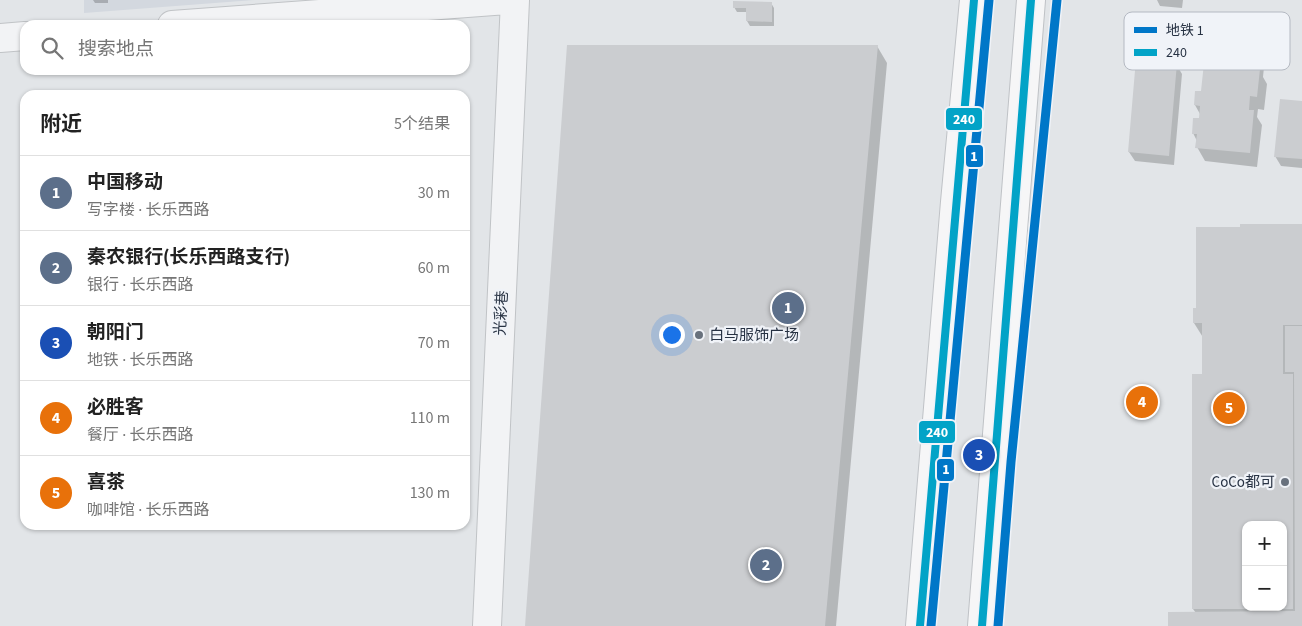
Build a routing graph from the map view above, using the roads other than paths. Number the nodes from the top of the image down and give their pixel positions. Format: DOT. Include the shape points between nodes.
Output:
graph roads {
  1 [pos="507,0"];
  2 [pos="515,0"];
  3 [pos="974,0"];
  4 [pos="1031,0"];
  5 [pos="239,20"];
  6 [pos="20,36"];
  7 [pos="0,38"];
  8 [pos="487,626"];
  9 [pos="920,626"];
  10 [pos="982,626"];
  1 -- 5 [label="street"];
  2 -- 8 [label="street, 光彩巷"];
  3 -- 9 [label="main road"];
  4 -- 10 [label="main road"];
  6 -- 7 [label="street"];
}
